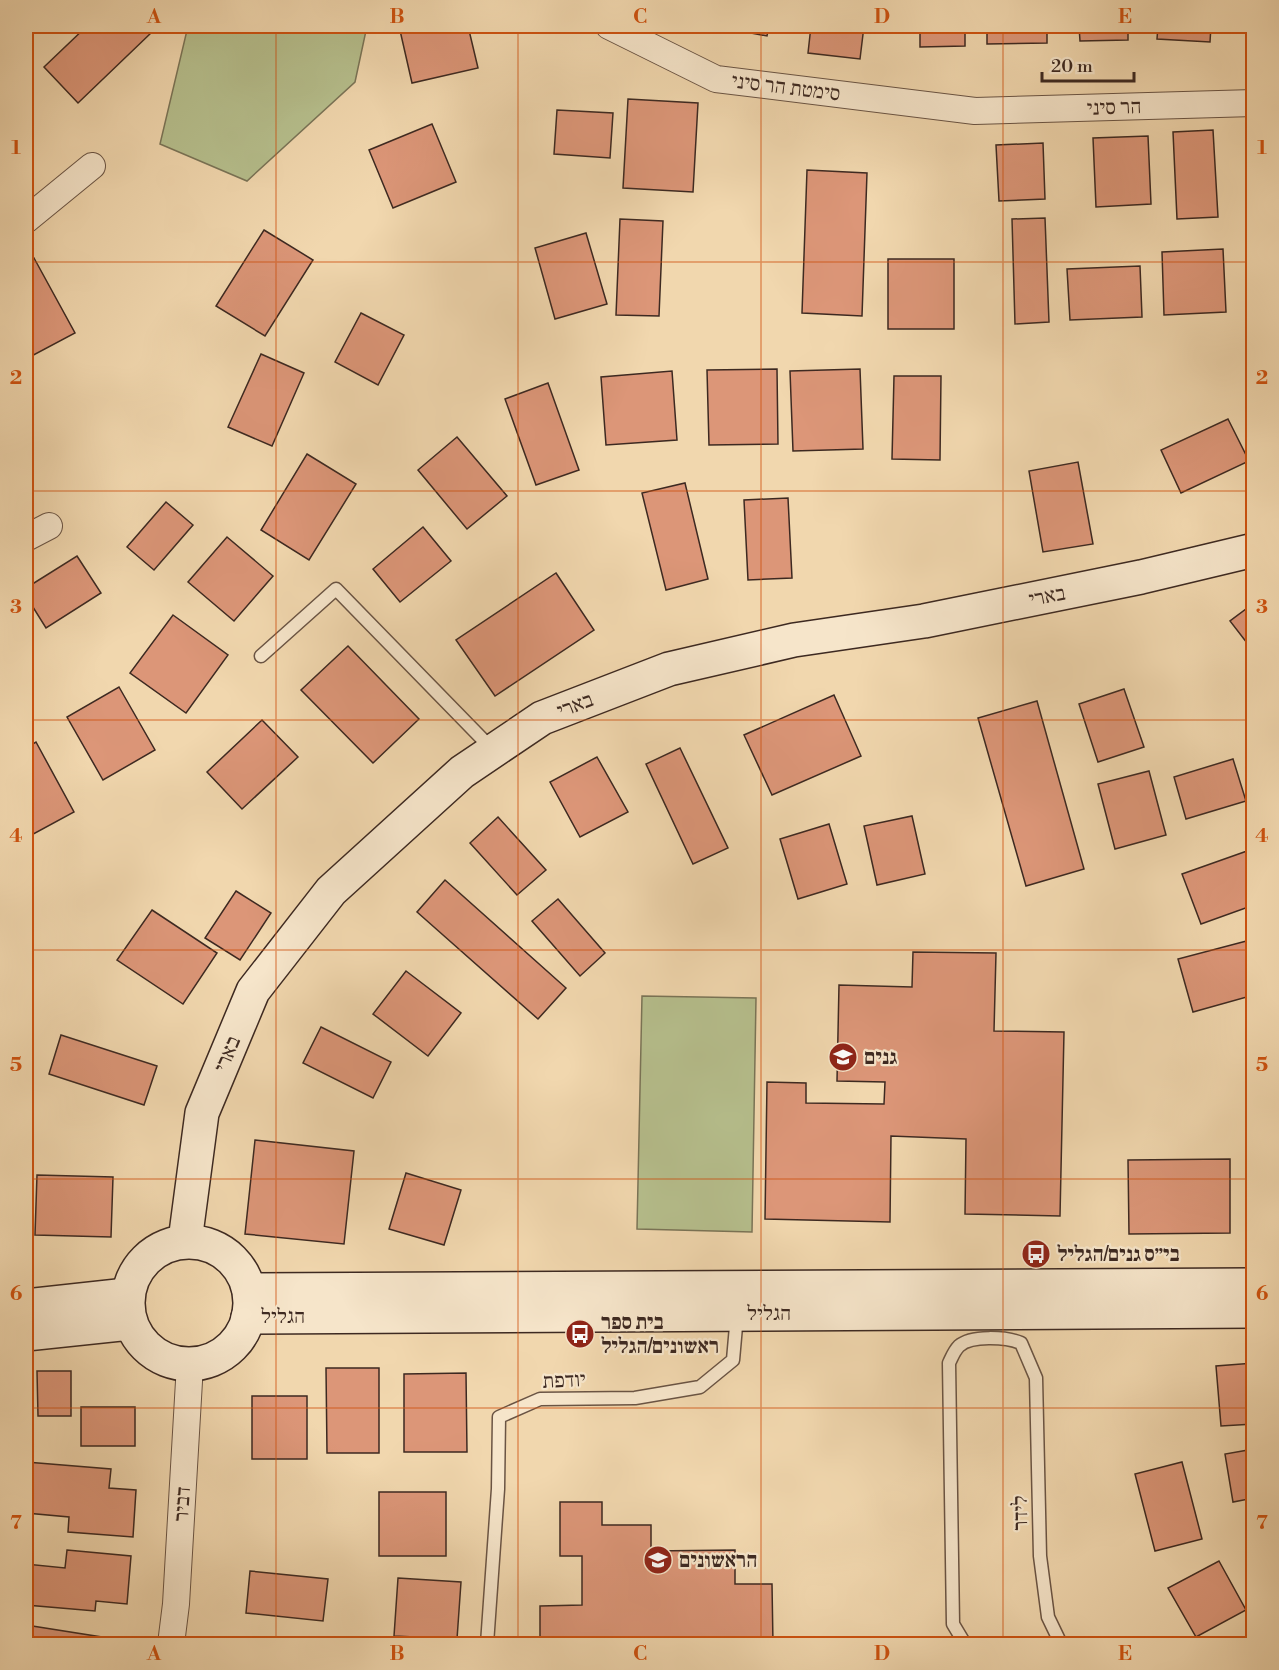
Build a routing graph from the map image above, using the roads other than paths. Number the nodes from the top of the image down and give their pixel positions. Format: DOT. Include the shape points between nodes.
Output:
graph roads {
  1 [pos="609,26"];
  2 [pos="1254,103"];
  3 [pos="975,111"];
  4 [pos="93,166"];
  5 [pos="26,220"];
  6 [pos="49,526"];
  7 [pos="26,538"];
  8 [pos="1254,550"];
  9 [pos="261,656"];
  10 [pos="493,751"];
  11 [pos="185,1241"];
  12 [pos="1254,1285"];
  13 [pos="249,1303"];
  14 [pos="26,1306"];
  15 [pos="129,1309"];
  16 [pos="1254,1311"];
  17 [pos="737,1314"];
  18 [pos="26,1334"];
  19 [pos="190,1364"];
  20 [pos="171,1644"];
  21 [pos="487,1644"];
  22 [pos="965,1644"];
  23 [pos="1061,1644"];
  1 -- 3 [label="street, סימטת הר סיני" via="716,78"];
  2 -- 3 [label="street, הר סיני"];
  4 -- 5 [label="street"];
  6 -- 7 [label="street"];
  8 -- 10 [label="street, בארי" via="1141,577 924,621 794,640 669,669 542,718"];
  9 -- 10 [label="lane" via="336,589"];
  10 -- 11 [label="street, בארי" via="462,772 331,891 253,991 202,1113"];
  11 -- 13 [label="street" via="220,1250 236,1264"];
  11 -- 15 [label="street" via="164,1246 146,1258 137,1269"];
  12 -- 13 [label="street, הגליל"];
  13 -- 17 [label="street, הגליל"];
  13 -- 19 [label="street" via="243,1332 230,1348 211,1360"];
  14 -- 15 [label="street"];
  15 -- 18 [label="street"];
  15 -- 19 [label="street" via="141,1342 157,1356"];
  16 -- 17 [label="street, הגליל"];
  17 -- 21 [label="lane, יודפת" via="733,1360 700,1387 634,1398 540,1399 499,1417"];
  19 -- 20 [label="street, דביר"];
  22 -- 23 [label="lane, לידר" via="952,1624 949,1363 954,1352 969,1340 1021,1343 1036,1378 1040,1556 1048,1617"];
}
